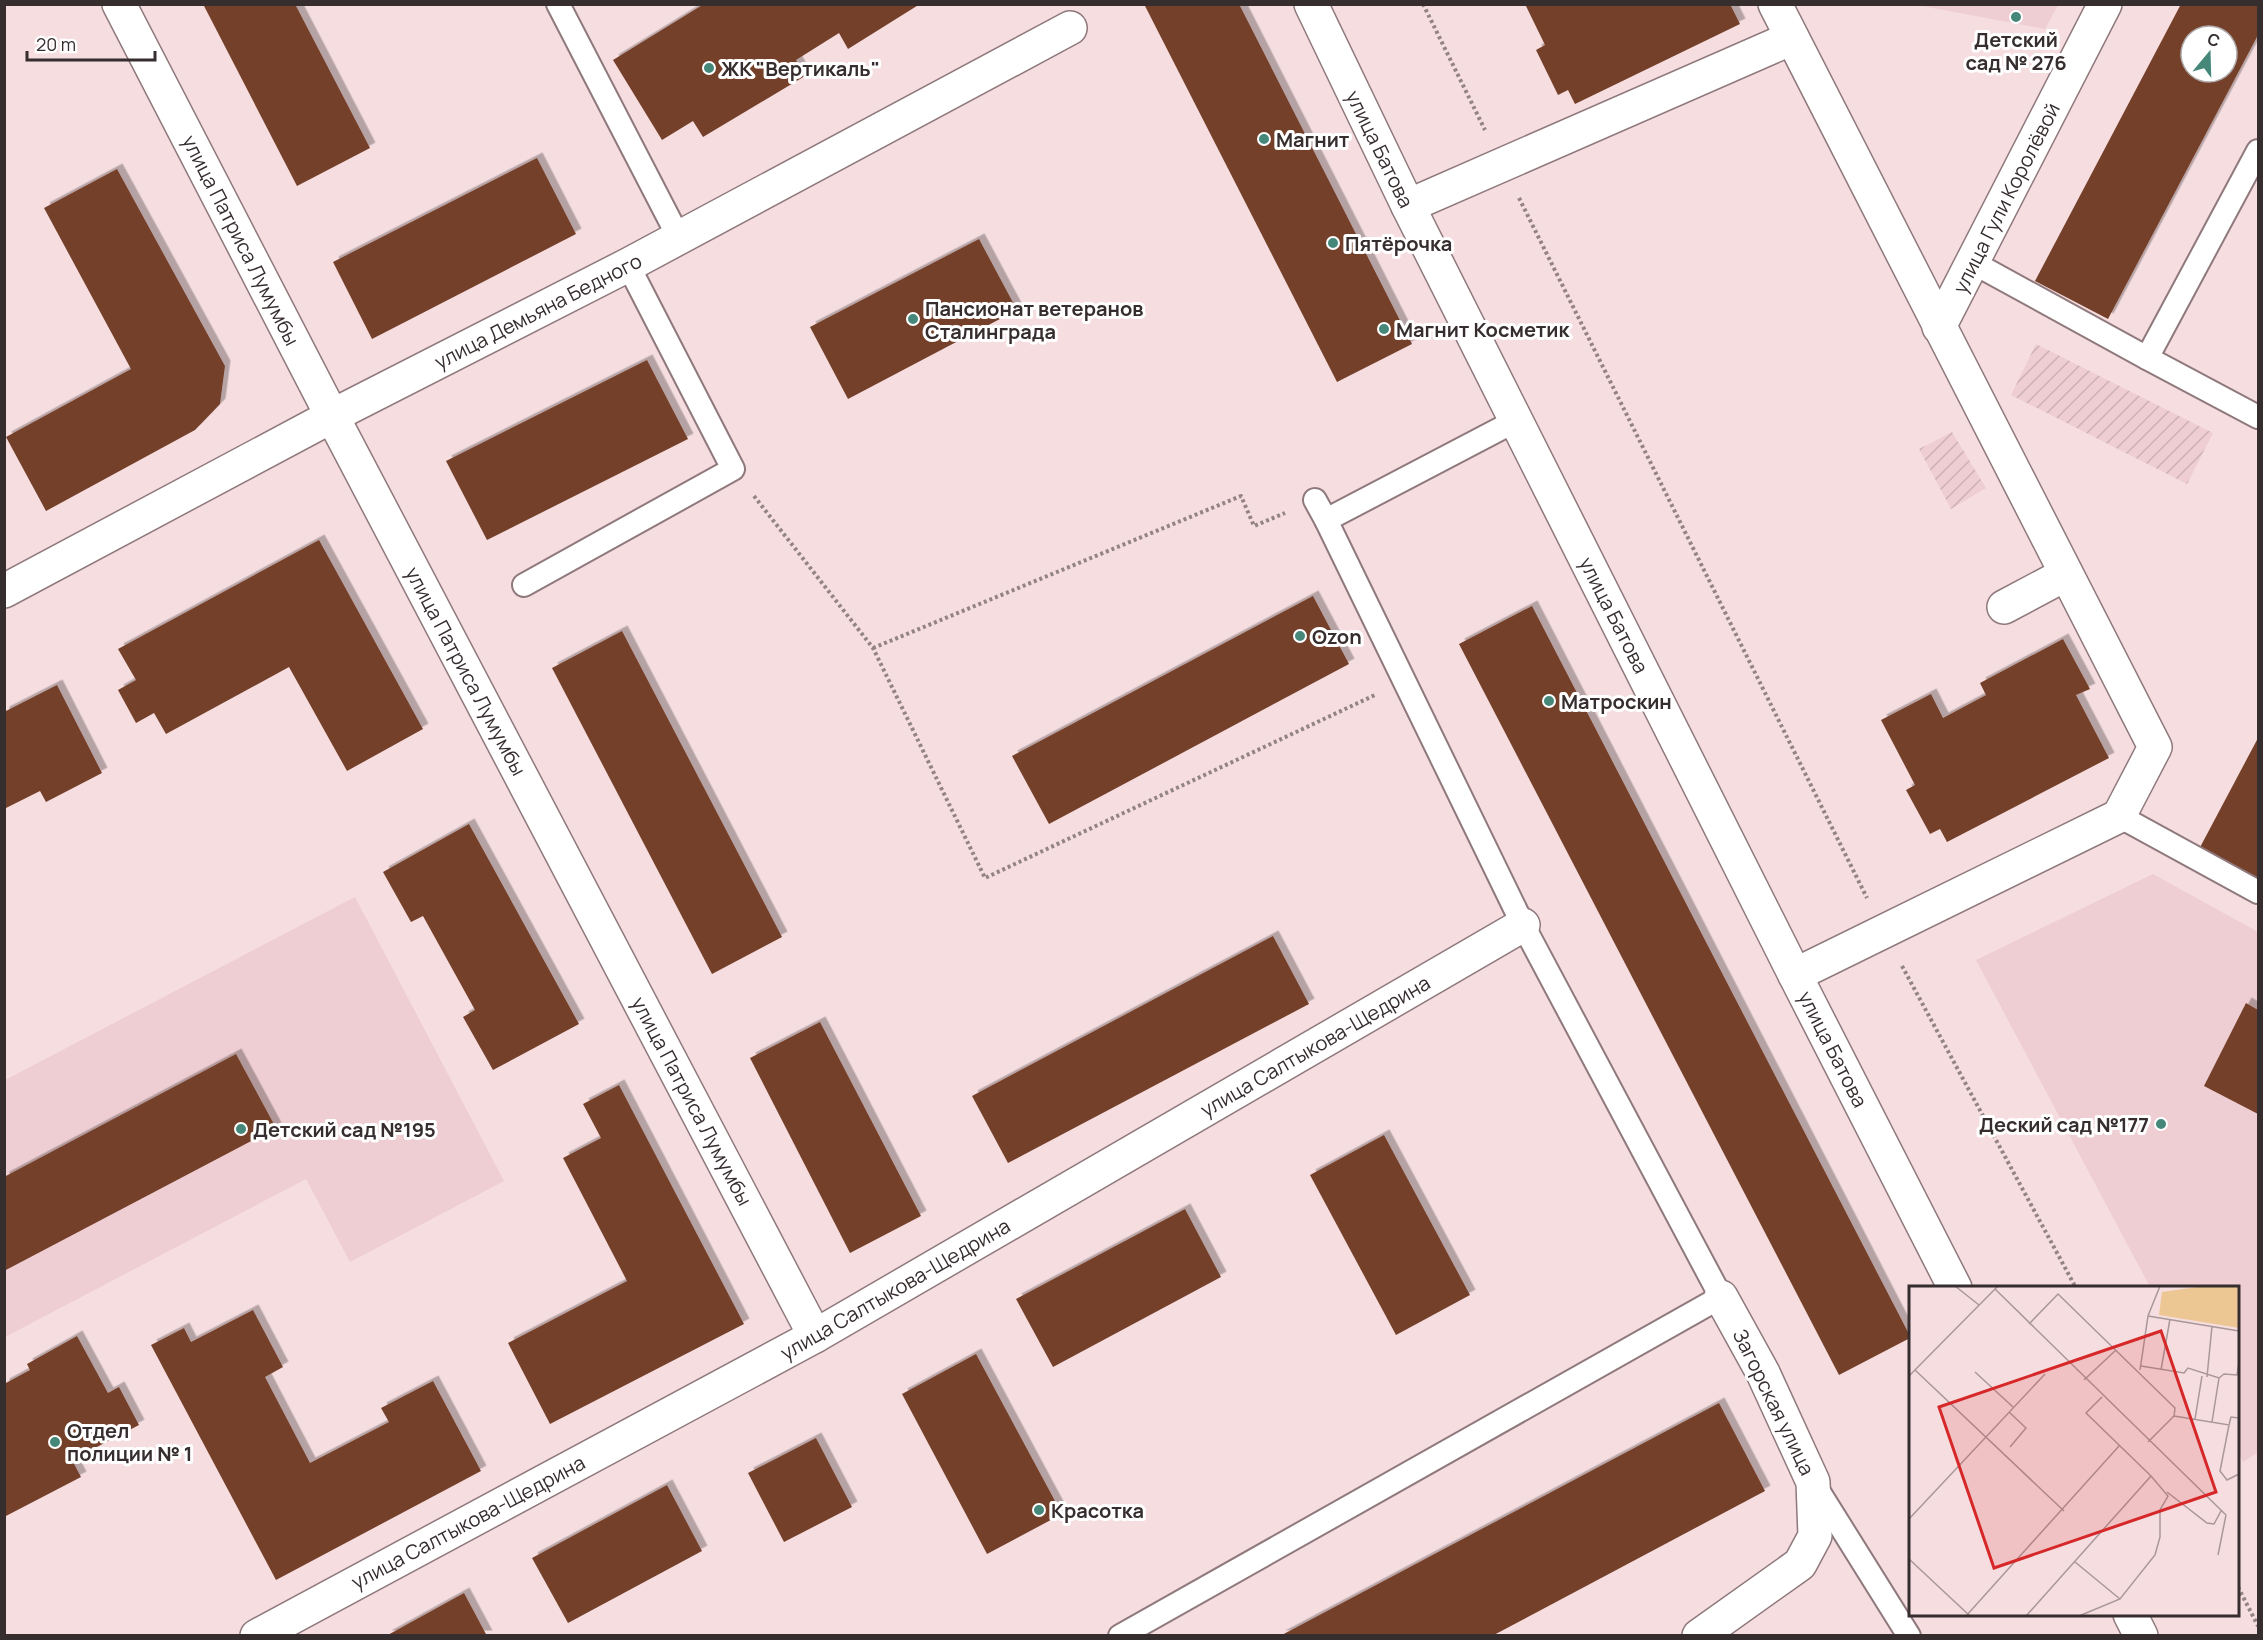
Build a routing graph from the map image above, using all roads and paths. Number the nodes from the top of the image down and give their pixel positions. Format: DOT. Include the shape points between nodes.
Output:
graph roads {
  1 [pos="119,4"];
  2 [pos="558,4"];
  3 [pos="1311,4"];
  4 [pos="1423,4"];
  5 [pos="1775,4"];
  6 [pos="2105,4"];
  7 [pos="1070,28"];
  8 [pos="1792,38"];
  9 [pos="2259,151"];
  10 [pos="1503,165"];
  11 [pos="1408,206"];
  12 [pos="679,238"];
  13 [pos="1972,262"];
  14 [pos="628,266"];
  15 [pos="1940,327"];
  16 [pos="2146,358"];
  17 [pos="332,416"];
  18 [pos="2259,417"];
  19 [pos="1517,420"];
  20 [pos="733,470"];
  21 [pos="1316,500"];
  22 [pos="1326,520"];
  23 [pos="2066,574"];
  24 [pos="524,585"];
  25 [pos="4,591"];
  26 [pos="2004,607"];
  27 [pos="873,648"];
  28 [pos="1404,681"];
  29 [pos="2119,816"];
  30 [pos="2259,892"];
  31 [pos="1523,925"];
  32 [pos="1883,932"];
  33 [pos="1795,975"];
  34 [pos="1954,1286"];
  35 [pos="2075,1286"];
  36 [pos="1721,1296"];
  37 [pos="815,1336"];
  38 [pos="1813,1482"];
  39 [pos="2239,1589"];
  40 [pos="2131,1616"];
  41 [pos="2259,1626"];
  42 [pos="257,1635"];
  43 [pos="1120,1635"];
  44 [pos="1699,1635"];
  45 [pos="1908,1635"];
  46 [pos="2141,1635"];
  1 -- 17 [label="street, улица Патриса Лумумбы"];
  2 -- 12 [label="lane"];
  3 -- 11 [label="street, улица Батова"];
  4 -- 10 [label="path"];
  5 -- 8 [label="street"];
  6 -- 13 [label="street, улица Гули Королёвой"];
  7 -- 12 [label="street, улица Демьяна Бедного"];
  8 -- 10 [label="street"];
  8 -- 15 [label="street"];
  9 -- 16 [label="lane"];
  10 -- 11 [label="street"];
  10 -- 32 [label="path"];
  11 -- 19 [label="street, улица Батова"];
  12 -- 14 [label="street, улица Демьяна Бедного"];
  13 -- 15 [label="street, улица Гули Королёвой"];
  13 -- 16 [label="lane"];
  14 -- 17 [label="street, улица Демьяна Бедного"];
  14 -- 20 [label="lane"];
  15 -- 23 [label="street"];
  16 -- 18 [label="lane"];
  17 -- 25 [label="street, улица Демьяна Бедного"];
  17 -- 37 [label="street, улица Патриса Лумумбы"];
  19 -- 22 [label="lane"];
  19 -- 33 [label="street, улица Батова"];
  20 -- 24 [label="lane"];
  20 -- 27 [label="path"];
  21 -- 22 [label="lane"];
  21 -- 27 [label="path" via="1254,526 1241,496"];
  22 -- 28 [label="lane"];
  23 -- 26 [label="street"];
  23 -- 29 [label="street" via="2155,747"];
  27 -- 28 [label="path" via="985,878"];
  28 -- 31 [label="lane"];
  29 -- 30 [label="lane"];
  29 -- 32 [label="street"];
  31 -- 36 [label="lane"];
  31 -- 37 [label="street, улица Салтыкова-Щедрина"];
  32 -- 33 [label="street"];
  32 -- 35 [label="path"];
  33 -- 34 [label="street, улица Батова"];
  36 -- 38 [label="street, Загорская улица" via="1763,1373"];
  36 -- 43 [label="lane"];
  37 -- 42 [label="street, улица Салтыкова-Щедрина"];
  38 -- 44 [label="street, Загорская улица" via="1815,1536 1800,1564"];
  38 -- 45 [label="lane"];
  39 -- 41 [label="path"];
  40 -- 46 [label="street"];
}
